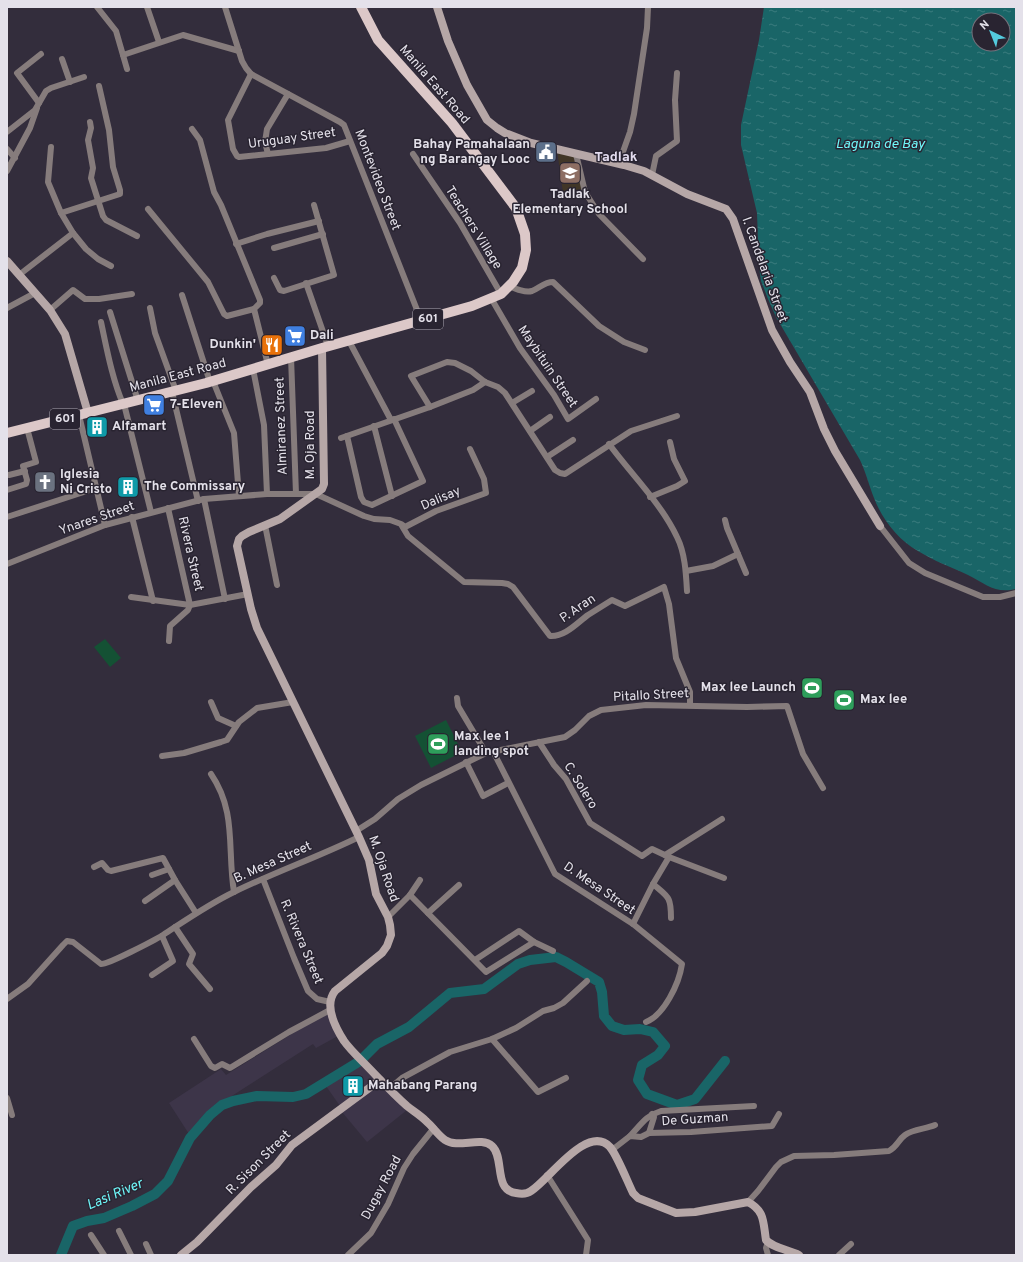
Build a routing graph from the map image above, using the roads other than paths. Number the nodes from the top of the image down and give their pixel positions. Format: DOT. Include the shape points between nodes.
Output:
graph roads {
  1 [pos="97,7"];
  2 [pos="147,7"];
  3 [pos="225,7"];
  4 [pos="362,7"];
  5 [pos="437,7"];
  6 [pos="648,7"];
  7 [pos="159,42"];
  8 [pos="239,51"];
  9 [pos="41,54"];
  10 [pos="123,55"];
  11 [pos="62,59"];
  12 [pos="127,69"];
  13 [pos="677,73"];
  14 [pos="251,74"];
  15 [pos="84,77"];
  16 [pos="70,82"];
  17 [pos="99,86"];
  18 [pos="288,94"];
  19 [pos="39,103"];
  20 [pos="90,122"];
  21 [pos="192,129"];
  22 [pos="7,132"];
  23 [pos="350,141"];
  24 [pos="51,147"];
  25 [pos="7,148"];
  26 [pos="268,154"];
  27 [pos="413,154"];
  28 [pos="576,154"];
  29 [pos="15,158"];
  30 [pos="619,163"];
  31 [pos="7,171"];
  32 [pos="652,175"];
  33 [pos="98,201"];
  34 [pos="314,205"];
  35 [pos="148,210"];
  36 [pos="61,213"];
  37 [pos="320,221"];
  38 [pos="73,233"];
  39 [pos="323,234"];
  40 [pos="137,236"];
  41 [pos="236,244"];
  42 [pos="274,248"];
  43 [pos="644,259"];
  44 [pos="7,261"];
  45 [pos="111,266"];
  46 [pos="19,275"];
  47 [pos="274,278"];
  48 [pos="306,283"];
  49 [pos="509,286"];
  50 [pos="35,293"];
  51 [pos="132,294"];
  52 [pos="501,294"];
  53 [pos="182,295"];
  54 [pos="491,298"];
  55 [pos="7,308"];
  56 [pos="150,308"];
  57 [pos="254,309"];
  58 [pos="50,310"];
  59 [pos="110,312"];
  60 [pos="422,320"];
  61 [pos="101,322"];
  62 [pos="349,341"];
  63 [pos="325,347"];
  64 [pos="645,350"];
  65 [pos="291,357"];
  66 [pos="268,365"];
  67 [pos="253,369"];
  68 [pos="211,381"];
  69 [pos="485,382"];
  70 [pos="174,391"];
  71 [pos="532,391"];
  72 [pos="596,399"];
  73 [pos="138,401"];
  74 [pos="512,403"];
  75 [pos="123,404"];
  76 [pos="430,407"];
  77 [pos="84,414"];
  78 [pos="677,416"];
  79 [pos="550,417"];
  80 [pos="392,420"];
  81 [pos="374,426"];
  82 [pos="27,428"];
  83 [pos="530,431"];
  84 [pos="7,433"];
  85 [pos="573,440"];
  86 [pos="670,442"];
  87 [pos="609,444"];
  88 [pos="470,449"];
  89 [pos="547,457"];
  90 [pos="24,468"];
  91 [pos="9,475"];
  92 [pos="96,488"];
  93 [pos="7,490"];
  94 [pos="267,494"];
  95 [pos="296,494"];
  96 [pos="316,494"];
  97 [pos="239,496"];
  98 [pos="392,496"];
  99 [pos="650,497"];
  100 [pos="201,500"];
  101 [pos="168,508"];
  102 [pos="152,512"];
  103 [pos="7,517"];
  104 [pos="132,517"];
  105 [pos="725,520"];
  106 [pos="105,525"];
  107 [pos="265,526"];
  108 [pos="403,526"];
  109 [pos="880,526"];
  110 [pos="738,554"];
  111 [pos="7,564"];
  112 [pos="686,571"];
  113 [pos="746,573"];
  114 [pos="277,585"];
  115 [pos="688,591"];
  116 [pos="1016,593"];
  117 [pos="248,594"];
  118 [pos="131,597"];
  119 [pos="225,599"];
  120 [pos="154,600"];
  121 [pos="190,605"];
  122 [pos="169,641"];
  123 [pos="457,698"];
  124 [pos="211,702"];
  125 [pos="293,702"];
  126 [pos="690,705"];
  127 [pos="236,726"];
  128 [pos="539,742"];
  129 [pos="493,751"];
  130 [pos="486,753"];
  131 [pos="162,756"];
  132 [pos="466,762"];
  133 [pos="212,774"];
  134 [pos="508,783"];
  135 [pos="823,788"];
  136 [pos="722,819"];
  137 [pos="358,834"];
  138 [pos="666,856"];
  139 [pos="94,867"];
  140 [pos="169,869"];
  141 [pos="152,875"];
  142 [pos="724,878"];
  143 [pos="264,879"];
  144 [pos="175,880"];
  145 [pos="420,880"];
  146 [pos="653,884"];
  147 [pos="459,885"];
  148 [pos="234,892"];
  149 [pos="410,895"];
  150 [pos="145,901"];
  151 [pos="196,913"];
  152 [pos="428,913"];
  153 [pos="388,917"];
  154 [pos="671,918"];
  155 [pos="633,924"];
  156 [pos="175,927"];
  157 [pos="162,936"];
  158 [pos="534,942"];
  159 [pos="552,952"];
  160 [pos="475,960"];
  161 [pos="152,975"];
  162 [pos="587,980"];
  163 [pos="210,989"];
  164 [pos="7,999"];
  165 [pos="330,1006"];
  166 [pos="646,1022"];
  167 [pos="194,1039"];
  168 [pos="492,1039"];
  169 [pos="566,1078"];
  170 [pos="380,1080"];
  171 [pos="389,1088"];
  172 [pos="7,1098"];
  173 [pos="754,1106"];
  174 [pos="652,1114"];
  175 [pos="779,1114"];
  176 [pos="12,1115"];
  177 [pos="935,1125"];
  178 [pos="434,1128"];
  179 [pos="649,1134"];
  180 [pos="630,1136"];
  181 [pos="612,1150"];
  182 [pos="547,1176"];
  183 [pos="748,1202"];
  184 [pos="119,1231"];
  185 [pos="90,1235"];
  186 [pos="768,1242"];
  187 [pos="146,1244"];
  188 [pos="851,1244"];
  189 [pos="104,1255"];
  190 [pos="131,1255"];
  191 [pos="151,1255"];
  192 [pos="181,1255"];
  193 [pos="348,1255"];
  194 [pos="586,1255"];
  195 [pos="768,1255"];
  196 [pos="799,1255"];
  197 [pos="839,1255"];
  1 -- 10 [label="street" via="116,31"];
  2 -- 7 [label="street"];
  3 -- 8 [label="street"];
  4 -- 49 [label="main road, Manila East Road / 601" via="378,40 452,123 516,208 525,234 526,250 522,268"];
  5 -- 28 [label="street, I. Candelaria Street" via="466,85 487,120 505,133 531,143"];
  6 -- 30 [label="street" via="634,114"];
  7 -- 8 [label="street" via="183,35"];
  7 -- 10 [label="street"];
  8 -- 14 [label="street"];
  9 -- 19 [label="street" via="17,73"];
  10 -- 12 [label="street"];
  11 -- 16 [label="street"];
  13 -- 32 [label="street" via="677,141 656,156"];
  14 -- 18 [label="street, Montevideo Street"];
  14 -- 26 [label="street, Uruguay Street" via="228,120 233,149 239,157"];
  15 -- 16 [label="street"];
  16 -- 19 [label="street" via="46,91"];
  17 -- 33 [label="street" via="120,194"];
  18 -- 23 [label="street, Montevideo Street" via="344,125"];
  18 -- 26 [label="street" via="268,129 265,142"];
  19 -- 22 [label="street"];
  19 -- 29 [label="street"];
  20 -- 33 [label="street" via="88,140 93,168 91,178"];
  21 -- 41 [label="street" via="200,140 214,192"];
  23 -- 26 [label="street, Uruguay Street" via="326,148"];
  23 -- 60 [label="street, Montevideo Street"];
  24 -- 36 [label="street" via="48,182"];
  25 -- 29 [label="street"];
  27 -- 52 [label="street, Teachers Village" via="460,223"];
  28 -- 30 [label="street, I. Candelaria Street"];
  28 -- 43 [label="street" via="585,192 599,214"];
  29 -- 31 [label="street"];
  30 -- 32 [label="street, I. Candelaria Street"];
  32 -- 109 [label="street, I. Candelaria Street" via="687,194 726,209 733,219 772,330 810,392 835,451"];
  33 -- 36 [label="street"];
  33 -- 40 [label="street" via="106,220"];
  34 -- 37 [label="street"];
  35 -- 57 [label="street" via="208,282 224,314 227,316"];
  36 -- 38 [label="street"];
  37 -- 39 [label="street"];
  37 -- 41 [label="street"];
  38 -- 45 [label="street" via="86,249"];
  38 -- 46 [label="street"];
  39 -- 42 [label="street"];
  39 -- 48 [label="street" via="334,275"];
  41 -- 57 [label="street" via="260,300"];
  44 -- 46 [label="street"];
  46 -- 50 [label="street"];
  47 -- 48 [label="street" via="280,290 284,291"];
  48 -- 63 [label="street"];
  49 -- 52 [label="main road, Manila East Road / 601"];
  49 -- 64 [label="street" via="532,291 553,282 599,326 624,342"];
  50 -- 55 [label="street"];
  50 -- 58 [label="street"];
  51 -- 58 [label="street" via="85,299 73,290"];
  52 -- 54 [label="main road, Manila East Road / 601"];
  53 -- 68 [label="street"];
  54 -- 60 [label="main road, Manila East Road / 601"];
  54 -- 72 [label="street, Maybituin Street" via="520,348 568,419"];
  56 -- 70 [label="street"];
  57 -- 66 [label="street"];
  58 -- 77 [label="street" via="65,334"];
  59 -- 73 [label="street"];
  60 -- 62 [label="main road, Manila East Road / 601"];
  61 -- 75 [label="street" via="110,364"];
  62 -- 63 [label="main road, Manila East Road / 601"];
  62 -- 80 [label="street"];
  63 -- 65 [label="main road, Manila East Road / 601"];
  63 -- 96 [label="street, M. Oja Road" via="324,484"];
  65 -- 66 [label="main road, Manila East Road / 601"];
  65 -- 95 [label="street, Almiranez Street"];
  66 -- 67 [label="main road, Manila East Road / 601"];
  67 -- 68 [label="main road, Manila East Road / 601"];
  67 -- 94 [label="street" via="264,424"];
  68 -- 70 [label="main road, Manila East Road / 601"];
  68 -- 97 [label="street" via="234,433"];
  69 -- 74 [label="street" via="505,392"];
  69 -- 76 [label="street" via="473,390"];
  69 -- 76 [label="street" via="471,371 447,362 411,376"];
  70 -- 73 [label="main road, Manila East Road / 601"];
  70 -- 100 [label="street"];
  71 -- 74 [label="street"];
  73 -- 75 [label="main road, Manila East Road / 601"];
  74 -- 83 [label="street"];
  75 -- 77 [label="main road, Manila East Road / 601"];
  75 -- 102 [label="street"];
  76 -- 80 [label="street"];
  77 -- 82 [label="main road, Manila East Road / 601"];
  77 -- 92 [label="street"];
  78 -- 87 [label="street" via="631,431"];
  79 -- 83 [label="street"];
  80 -- 81 [label="street"];
  80 -- 98 [label="street" via="423,481"];
  81 -- 98 [label="street"];
  81 -- 98 [label="street" via="344,437 364,502 372,505"];
  82 -- 84 [label="main road, Manila East Road / 601"];
  82 -- 90 [label="street" via="36,462"];
  83 -- 89 [label="street"];
  85 -- 89 [label="street"];
  86 -- 99 [label="street" via="674,459 685,481"];
  87 -- 89 [label="street" via="565,474 555,470"];
  87 -- 99 [label="street"];
  88 -- 108 [label="street, Dalisay" via="484,478 486,492"];
  90 -- 91 [label="street"];
  90 -- 93 [label="street" via="26,484"];
  92 -- 103 [label="street"];
  92 -- 106 [label="street"];
  94 -- 95 [label="street, Ynares Street"];
  94 -- 97 [label="street, Ynares Street"];
  95 -- 96 [label="street, Ynares Street"];
  96 -- 107 [label="street, M. Oja Road" via="280,519"];
  96 -- 108 [label="street" via="364,516 390,520"];
  97 -- 100 [label="street, Ynares Street"];
  99 -- 112 [label="street" via="677,537"];
  100 -- 101 [label="street, Ynares Street"];
  100 -- 119 [label="street"];
  101 -- 102 [label="street, Ynares Street"];
  101 -- 121 [label="street, Rivera Street"];
  102 -- 104 [label="street, Ynares Street"];
  104 -- 106 [label="street, Ynares Street"];
  104 -- 120 [label="street"];
  105 -- 110 [label="street"];
  106 -- 111 [label="street, Ynares Street"];
  107 -- 114 [label="street"];
  107 -- 117 [label="street, M. Oja Road" via="239,539 238,550"];
  108 -- 126 [label="street, P. Aran" via="408,536 464,582 508,584 550,636 569,630 612,600 625,606 664,588 670,604 676,658 690,692"];
  109 -- 116 [label="street" via="909,563 925,573 983,597 1000,597"];
  110 -- 112 [label="street" via="714,566"];
  110 -- 113 [label="street"];
  112 -- 115 [label="street"];
  117 -- 119 [label="street"];
  117 -- 125 [label="street, M. Oja Road" via="257,628"];
  118 -- 120 [label="street"];
  119 -- 121 [label="street"];
  120 -- 121 [label="street"];
  121 -- 122 [label="street" via="170,626"];
  123 -- 130 [label="street" via="458,706"];
  124 -- 127 [label="street" via="218,718"];
  125 -- 127 [label="street" via="257,708"];
  125 -- 137 [label="street, M. Oja Road"];
  126 -- 128 [label="street, Pitallo Street" via="646,705 601,710 588,716 565,737"];
  126 -- 135 [label="street, Pitallo Street" via="787,706 803,754"];
  127 -- 131 [label="street" via="230,737 221,742 184,754"];
  128 -- 129 [label="street, Pitallo Street"];
  128 -- 138 [label="street, C. Solero" via="566,779 590,823 642,856 652,849"];
  129 -- 130 [label="street, Pitallo Street"];
  129 -- 134 [label="street, D. Mesa Street"];
  130 -- 132 [label="street, Pitallo Street"];
  132 -- 134 [label="street" via="483,796"];
  132 -- 137 [label="street, Pitallo Street" via="398,799"];
  133 -- 148 [label="street" via="224,796 229,817"];
  134 -- 155 [label="street, D. Mesa Street" via="555,874"];
  136 -- 138 [label="street"];
  137 -- 143 [label="street, B. Mesa Street"];
  137 -- 153 [label="street, M. Oja Road" via="369,860 376,894"];
  138 -- 142 [label="street"];
  138 -- 146 [label="street"];
  139 -- 140 [label="street" via="102,863 111,871 163,858"];
  140 -- 141 [label="street"];
  140 -- 144 [label="street"];
  143 -- 148 [label="street, B. Mesa Street"];
  143 -- 165 [label="street, R. Rivera Street" via="308,991"];
  144 -- 150 [label="street"];
  144 -- 151 [label="street"];
  145 -- 149 [label="street"];
  146 -- 154 [label="street" via="669,898"];
  146 -- 155 [label="street"];
  147 -- 152 [label="street"];
  148 -- 151 [label="street, B. Mesa Street"];
  149 -- 152 [label="street"];
  149 -- 153 [label="street"];
  151 -- 156 [label="street, B. Mesa Street"];
  152 -- 160 [label="street"];
  153 -- 165 [label="street, M. Oja Road" via="391,935 387,946 376,959 335,991"];
  155 -- 166 [label="street, D. Mesa Street" via="682,964 668,1001 652,1020"];
  156 -- 157 [label="street, B. Mesa Street"];
  156 -- 163 [label="street" via="193,954 189,964"];
  157 -- 161 [label="street" via="173,961"];
  157 -- 164 [label="street, B. Mesa Street" via="104,965 73,942 67,941 28,984"];
  158 -- 159 [label="street"];
  158 -- 160 [label="street" via="519,931"];
  158 -- 160 [label="street" via="486,972"];
  162 -- 168 [label="street" via="563,1002"];
  165 -- 167 [label="street" via="230,1068 222,1064 215,1068 211,1066"];
  165 -- 170 [label="street" via="344,1042"];
  168 -- 169 [label="street" via="538,1092"];
  168 -- 171 [label="street" via="450,1052 402,1078"];
  170 -- 171 [label="street"];
  170 -- 192 [label="street, R. Sison Street" via="292,1144 276,1164"];
  171 -- 178 [label="street"];
  172 -- 176 [label="street"];
  173 -- 174 [label="street" via="661,1111"];
  174 -- 179 [label="street" via="654,1117"];
  174 -- 180 [label="street" via="643,1120"];
  175 -- 179 [label="street, De Guzman" via="772,1126"];
  177 -- 183 [label="street" via="910,1132 889,1151 794,1156 776,1167"];
  178 -- 182 [label="street" via="445,1140 452,1143 490,1144 496,1153 503,1184 508,1191 525,1194"];
  178 -- 193 [label="street, Dugay Road" via="404,1168 388,1204 371,1233"];
  179 -- 180 [label="street, De Guzman" via="641,1137"];
  180 -- 181 [label="street"];
  181 -- 182 [label="street" via="603,1142 592,1141 584,1144"];
  181 -- 183 [label="street" via="633,1193 638,1198 659,1207 676,1213 685,1213"];
  182 -- 194 [label="street" via="588,1240"];
  183 -- 186 [label="street" via="758,1207 763,1217"];
  184 -- 190 [label="street"];
  185 -- 189 [label="street"];
  186 -- 195 [label="street"];
  186 -- 196 [label="street"];
  187 -- 191 [label="street"];
  188 -- 197 [label="street"];
}
